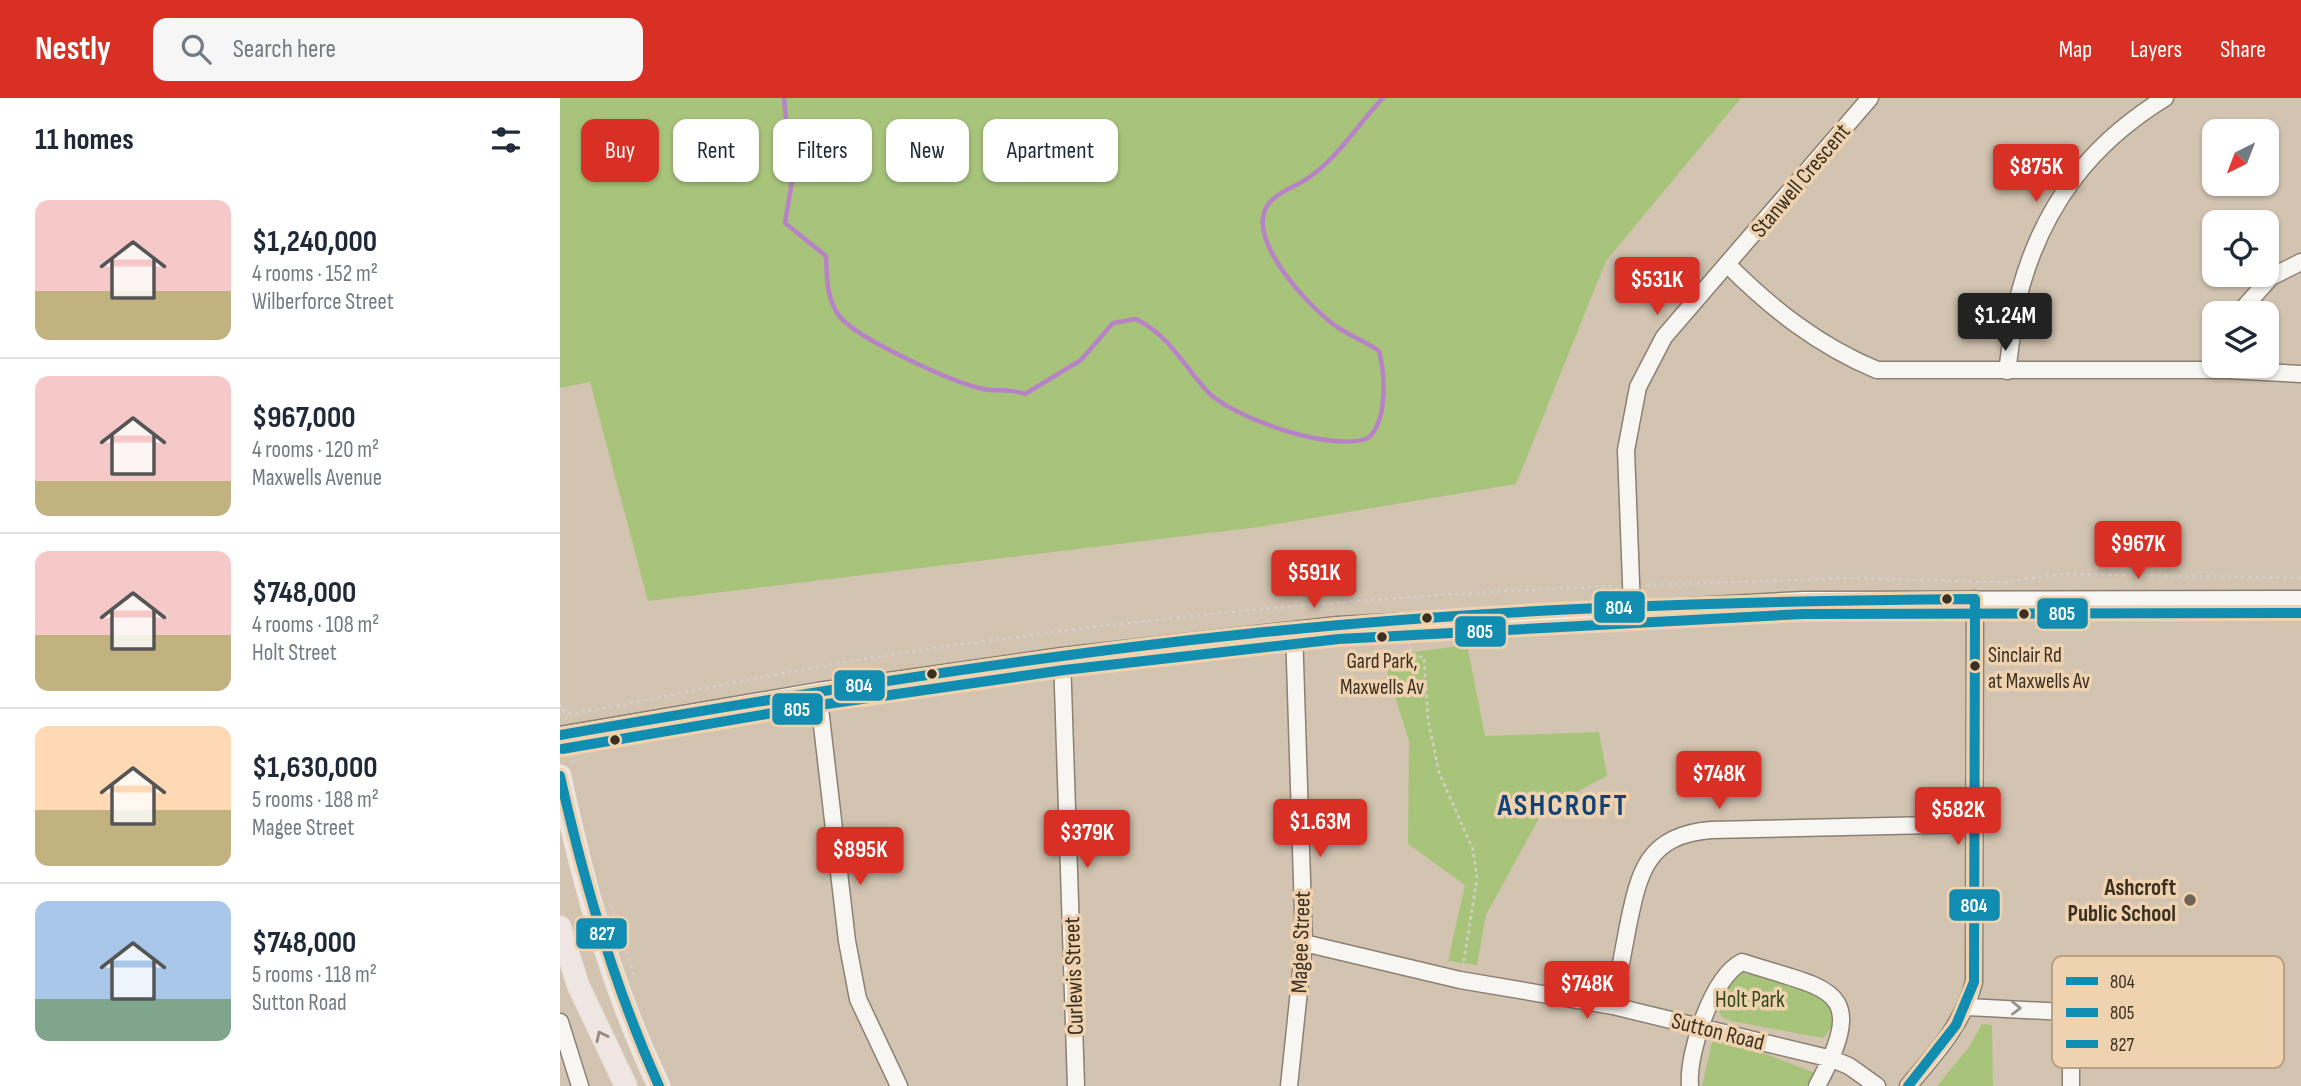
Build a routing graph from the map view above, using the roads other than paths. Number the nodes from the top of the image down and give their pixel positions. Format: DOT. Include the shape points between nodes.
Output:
graph roads {
  1 [pos="1870,98"];
  2 [pos="2165,98"];
  3 [pos="2301,262"];
  4 [pos="1728,265"];
  5 [pos="2249,301"];
  6 [pos="2202,368"];
  7 [pos="2007,371"];
  8 [pos="2279,372"];
  9 [pos="2301,374"];
  10 [pos="1975,599"];
  11 [pos="2301,599"];
  12 [pos="1632,608"];
  13 [pos="1294,630"];
  14 [pos="1062,656"];
  15 [pos="818,691"];
  16 [pos="560,735"];
  17 [pos="566,771"];
  18 [pos="1977,824"];
  19 [pos="560,927"];
  20 [pos="1304,943"];
  21 [pos="1613,1006"];
  22 [pos="1968,1007"];
  23 [pos="2052,1011"];
  24 [pos="560,1022"];
  25 [pos="1701,1026"];
  26 [pos="1832,1059"];
  27 [pos="2071,1068"];
  28 [pos="580,1086"];
  29 [pos="626,1086"];
  30 [pos="659,1086"];
  31 [pos="899,1086"];
  32 [pos="1076,1086"];
  33 [pos="1289,1086"];
  34 [pos="1690,1086"];
  35 [pos="1817,1086"];
  36 [pos="1877,1086"];
  37 [pos="1908,1086"];
  38 [pos="2071,1086"];
  1 -- 4 [label="street, Stanwell Crescent"];
  2 -- 7 [label="street" via="2132,119 2077,172 2040,232 2020,293"];
  3 -- 5 [label="street" via="2271,276"];
  4 -- 7 [label="street" via="1763,299 1839,354 1877,370"];
  4 -- 12 [label="street, Stanwell Crescent" via="1664,337 1638,387 1626,450"];
  6 -- 7 [label="street"];
  8 -- 9 [label="street"];
  10 -- 11 [label="street"];
  10 -- 12 [label="street" via="1803,600"];
  10 -- 18 [label="street"];
  12 -- 13 [label="street"];
  13 -- 14 [label="street"];
  13 -- 20 [label="street, Magee Street"];
  14 -- 15 [label="street"];
  14 -- 32 [label="street, Curlewis Street"];
  15 -- 16 [label="street"];
  15 -- 31 [label="street" via="858,999"];
  17 -- 30 [label="main road" via="588,900 616,987"];
  18 -- 21 [label="street" via="1711,830 1666,842 1652,854 1637,881"];
  18 -- 22 [label="street" via="1977,948"];
  29 -- 19 [label="main road, one-way" via="579,985"];
  20 -- 21 [label="street, Sutton Road" via="1460,980"];
  20 -- 33 [label="street, Magee Street"];
  21 -- 25 [label="street, Sutton Road"];
  22 -- 23 [label="street, one-way"];
  22 -- 37 [label="street"];
  24 -- 28 [label="street"];
  25 -- 26 [label="street, Sutton Road"];
  25 -- 26 [label="street" via="1721,981 1742,962 1822,989 1837,1000 1843,1020"];
  25 -- 34 [label="street"];
  26 -- 35 [label="street"];
  26 -- 36 [label="street, Sutton Road"];
  27 -- 38 [label="street, one-way"];
}
